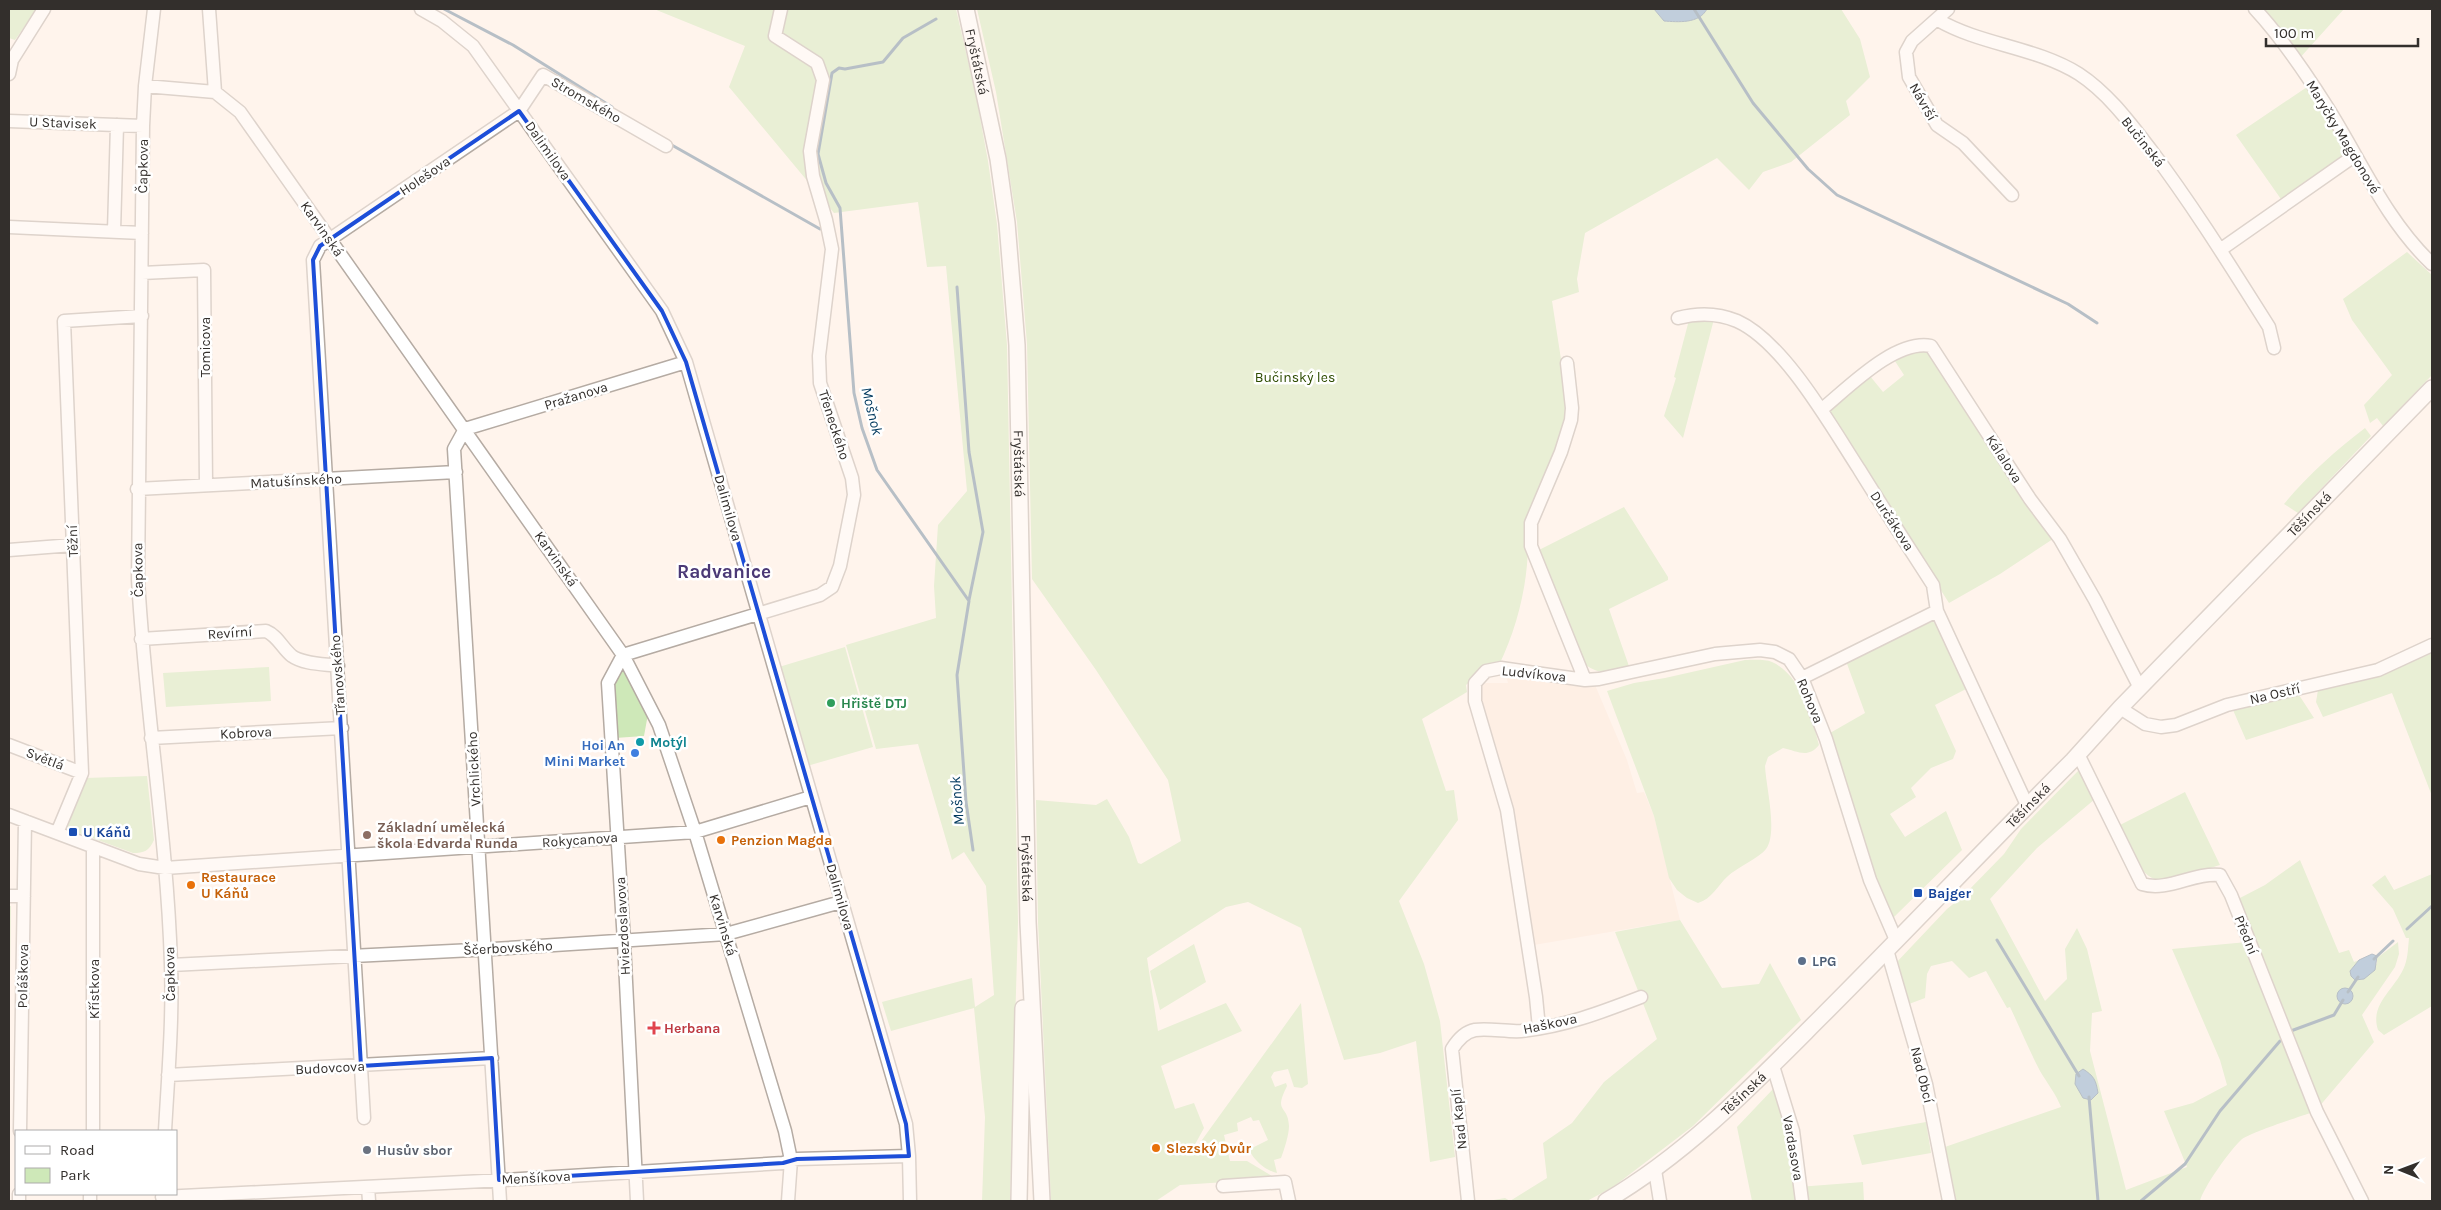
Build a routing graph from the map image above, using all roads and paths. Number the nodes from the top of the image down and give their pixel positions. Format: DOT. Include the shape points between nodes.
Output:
graph roads {
  1 [pos="44,9"];
  2 [pos="154,9"];
  3 [pos="209,9"];
  4 [pos="421,9"];
  5 [pos="781,9"];
  6 [pos="966,9"];
  7 [pos="1948,9"];
  8 [pos="2255,9"];
  9 [pos="1938,20"];
  10 [pos="10,59"];
  11 [pos="9,74"];
  12 [pos="145,86"];
  13 [pos="215,92"];
  14 [pos="519,111"];
  15 [pos="9,121"];
  16 [pos="117,125"];
  17 [pos="143,126"];
  18 [pos="666,146"];
  19 [pos="2354,156"];
  20 [pos="2012,195"];
  21 [pos="9,227"];
  22 [pos="114,231"];
  23 [pos="142,232"];
  24 [pos="329,240"];
  25 [pos="2220,250"];
  26 [pos="2432,264"];
  27 [pos="142,273"];
  28 [pos="142,316"];
  29 [pos="1678,318"];
  30 [pos="2274,348"];
  31 [pos="686,362"];
  32 [pos="1567,363"];
  33 [pos="2432,388"];
  34 [pos="1821,410"];
  35 [pos="465,429"];
  36 [pos="456,472"];
  37 [pos="326,479"];
  38 [pos="206,485"];
  39 [pos="137,489"];
  40 [pos="73,545"];
  41 [pos="9,550"];
  42 [pos="1937,610"];
  43 [pos="759,615"];
  44 [pos="141,639"];
  45 [pos="2432,645"];
  46 [pos="623,656"];
  47 [pos="338,666"];
  48 [pos="1802,678"];
  49 [pos="1585,680"];
  50 [pos="2140,688"];
  51 [pos="2120,708"];
  52 [pos="342,728"];
  53 [pos="151,738"];
  54 [pos="9,745"];
  55 [pos="2078,754"];
  56 [pos="82,773"];
  57 [pos="811,797"];
  58 [pos="2028,805"];
  59 [pos="9,815"];
  60 [pos="25,821"];
  61 [pos="695,832"];
  62 [pos="57,834"];
  63 [pos="617,838"];
  64 [pos="93,847"];
  65 [pos="478,847"];
  66 [pos="349,856"];
  67 [pos="165,868"];
  68 [pos="9,896"];
  69 [pos="24,896"];
  70 [pos="841,902"];
  71 [pos="1028,922"];
  72 [pos="726,934"];
  73 [pos="624,942"];
  74 [pos="1892,945"];
  75 [pos="486,950"];
  76 [pos="355,956"];
  77 [pos="171,965"];
  78 [pos="1641,997"];
  79 [pos="1539,1028"];
  80 [pos="1458,1038"];
  81 [pos="492,1058"];
  82 [pos="361,1066"];
  83 [pos="1773,1066"];
  84 [pos="168,1075"];
  85 [pos="364,1118"];
  86 [pos="20,1130"];
  87 [pos="93,1130"];
  88 [pos="165,1130"];
  89 [pos="909,1156"];
  90 [pos="791,1160"];
  91 [pos="1654,1170"];
  92 [pos="636,1172"];
  93 [pos="499,1180"];
  94 [pos="1223,1186"];
  95 [pos="368,1187"];
  96 [pos="162,1197"];
  97 [pos="369,1201"];
  98 [pos="500,1201"];
  99 [pos="637,1201"];
  100 [pos="788,1201"];
  101 [pos="910,1201"];
  102 [pos="1019,1201"];
  103 [pos="1042,1201"];
  104 [pos="1289,1201"];
  105 [pos="1468,1201"];
  106 [pos="1606,1201"];
  107 [pos="1660,1201"];
  108 [pos="1802,1201"];
  109 [pos="1949,1201"];
  110 [pos="2362,1201"];
  1 -- 10 [label="street"];
  2 -- 12 [label="street, Čapkova"];
  3 -- 13 [label="street"];
  4 -- 14 [label="street, Dalimilova" via="473,46"];
  5 -- 43 [label="street, Třeneckého" via="774,36 817,63 823,80 810,150 813,176 832,249 819,356 820,383 852,478 854,495 840,566 832,587 820,595"];
  6 -- 71 [label="main road, Fryštátská" via="998,159 1017,345"];
  7 -- 9 [label="street"];
  8 -- 19 [label="street, Maryčky Magdonové" via="2329,110"];
  9 -- 20 [label="street, Návrší" via="1912,41 1906,52 1909,77 1937,126 1964,143"];
  9 -- 25 [label="street, Bučinská" via="1952,28 2042,58 2078,74 2100,90 2185,194"];
  10 -- 11 [label="street"];
  12 -- 13 [label="street"];
  12 -- 17 [label="street, Čapkova"];
  13 -- 24 [label="street, Karvinská" via="240,112"];
  14 -- 18 [label="street, Stromského" via="543,75"];
  14 -- 24 [label="street, Holešova"];
  14 -- 31 [label="street, Dalimilova" via="662,311"];
  15 -- 16 [label="street, U Stavisek"];
  16 -- 17 [label="street, U Stavisek"];
  16 -- 22 [label="street"];
  17 -- 23 [label="street, Čapkova"];
  19 -- 25 [label="street"];
  19 -- 26 [label="street, Maryčky Magdonové" via="2380,200 2415,248"];
  21 -- 22 [label="street"];
  22 -- 23 [label="street"];
  23 -- 27 [label="street, Čapkova"];
  24 -- 35 [label="street, Karvinská"];
  24 -- 37 [label="street, Třanovského" via="318,247 313,260"];
  25 -- 30 [label="street, Bučinská" via="2269,327"];
  27 -- 28 [label="street, Čapkova"];
  27 -- 38 [label="street, Tomicova" via="204,270"];
  28 -- 39 [label="street, Čapkova"];
  28 -- 40 [label="street, Těžní" via="64,322"];
  29 -- 34 [label="street, Durčákova" via="1692,314 1715,315 1738,321 1787,364"];
  31 -- 35 [label="street, Pražanova"];
  31 -- 43 [label="street, Dalimilova"];
  32 -- 49 [label="street, Ludvíkova" via="1572,420 1531,523 1531,546"];
  33 -- 50 [label="main road, Těšínská"];
  34 -- 42 [label="street, Durčákova" via="1933,585"];
  34 -- 50 [label="street, Kálalova" via="1890,355 1920,344 1931,346 2030,499 2060,539 2100,608"];
  35 -- 36 [label="street, Vrchlického" via="454,449"];
  35 -- 46 [label="street, Karvinská"];
  36 -- 37 [label="street, Matušínského"];
  36 -- 65 [label="street, Vrchlického"];
  37 -- 38 [label="street, Matušínského"];
  37 -- 47 [label="street, Třanovského"];
  38 -- 39 [label="street, Matušínského"];
  39 -- 44 [label="street, Čapkova"];
  40 -- 41 [label="street"];
  40 -- 56 [label="street, Těžní"];
  42 -- 48 [label="street"];
  42 -- 58 [label="street, Durčákova"];
  43 -- 46 [label="street, Třeneckého"];
  43 -- 57 [label="street, Dalimilova"];
  44 -- 47 [label="street, Revírní" via="266,631 300,660"];
  44 -- 53 [label="street, Čapkova"];
  45 -- 51 [label="street, Na Ostří" via="2378,670 2227,705 2176,725 2145,724"];
  46 -- 61 [label="street, Karvinská" via="659,725"];
  46 -- 63 [label="street, Hviezdoslavova" via="608,683"];
  47 -- 52 [label="street, Třanovského"];
  48 -- 49 [label="street, Rohova" via="1789,659 1775,652 1760,650 1715,654"];
  48 -- 74 [label="street, Rohova" via="1826,740"];
  49 -- 79 [label="street, Ludvíkova" via="1501,668 1486,671 1475,683 1475,701 1507,810"];
  50 -- 51 [label="main road, Těšínská"];
  51 -- 55 [label="main road, Těšínská"];
  52 -- 53 [label="street, Kobrova"];
  52 -- 66 [label="street, Třanovského"];
  53 -- 67 [label="street, Čapkova"];
  54 -- 56 [label="street, Světlá"];
  55 -- 58 [label="main road, Těšínská"];
  55 -- 110 [label="street, Přední" via="2142,884 2154,888 2220,874 2317,1112"];
  56 -- 62 [label="street, Těžní"];
  57 -- 61 [label="street, Rokycanova"];
  57 -- 70 [label="street, Dalimilova"];
  58 -- 74 [label="main road, Těšínská"];
  59 -- 60 [label="street, Rokycanova"];
  60 -- 62 [label="street, Rokycanova"];
  60 -- 69 [label="street, Poláškova"];
  61 -- 63 [label="street, Rokycanova"];
  61 -- 72 [label="street, Karvinská"];
  62 -- 64 [label="street, Rokycanova"];
  63 -- 65 [label="street, Rokycanova"];
  63 -- 73 [label="street, Hviezdoslavova"];
  64 -- 67 [label="street, Rokycanova" via="139,864"];
  64 -- 87 [label="street, Křístkova"];
  65 -- 66 [label="street, Rokycanova"];
  65 -- 75 [label="street, Vrchlického"];
  66 -- 67 [label="street, Rokycanova"];
  66 -- 76 [label="street, Třanovského"];
  67 -- 77 [label="street, Čapkova"];
  68 -- 69 [label="street"];
  69 -- 86 [label="street, Poláškova"];
  70 -- 72 [label="street, Ščerbovského"];
  70 -- 89 [label="street, Dalimilova" via="906,1124"];
  71 -- 102 [label="main road, Fryštátská" via="1021,1054"];
  71 -- 103 [label="main road, Fryštátská"];
  72 -- 73 [label="street, Ščerbovského"];
  72 -- 90 [label="street, Karvinská" via="785,1130"];
  73 -- 75 [label="street, Ščerbovského"];
  73 -- 92 [label="street, Hviezdoslavova"];
  74 -- 83 [label="main road, Těšínská"];
  74 -- 109 [label="street, Nad Obcí" via="1926,1084"];
  75 -- 76 [label="street, Ščerbovského"];
  75 -- 81 [label="street, Vrchlického"];
  76 -- 77 [label="street, Ščerbovského"];
  76 -- 82 [label="street, Třanovského"];
  77 -- 84 [label="street, Čapkova"];
  78 -- 79 [label="street, Haškova" via="1604,1011"];
  79 -- 80 [label="street, Haškova" via="1474,1030"];
  80 -- 105 [label="street, Nad Kaplí" via="1452,1049"];
  81 -- 82 [label="street, Budovcova"];
  81 -- 93 [label="street, Vrchlického"];
  82 -- 84 [label="street, Budovcova"];
  82 -- 85 [label="street, Třanovského"];
  83 -- 91 [label="main road, Těšínská" via="1711,1125"];
  83 -- 108 [label="street, Vardasova" via="1793,1131"];
  84 -- 88 [label="street, Čapkova"];
  89 -- 90 [label="street, Menšíkova"];
  89 -- 101 [label="street, Dalimilova"];
  90 -- 92 [label="street, Menšíkova"];
  90 -- 100 [label="street, Karvinská"];
  91 -- 106 [label="main road, Těšínská"];
  91 -- 107 [label="street"];
  92 -- 93 [label="street, Menšíkova"];
  92 -- 99 [label="street, Hviezdoslavova"];
  93 -- 95 [label="street, Menšíkova"];
  93 -- 98 [label="street, Vrchlického"];
  94 -- 104 [label="street" via="1285,1182"];
  95 -- 96 [label="street, Menšíkova"];
  95 -- 97 [label="street"];
}
